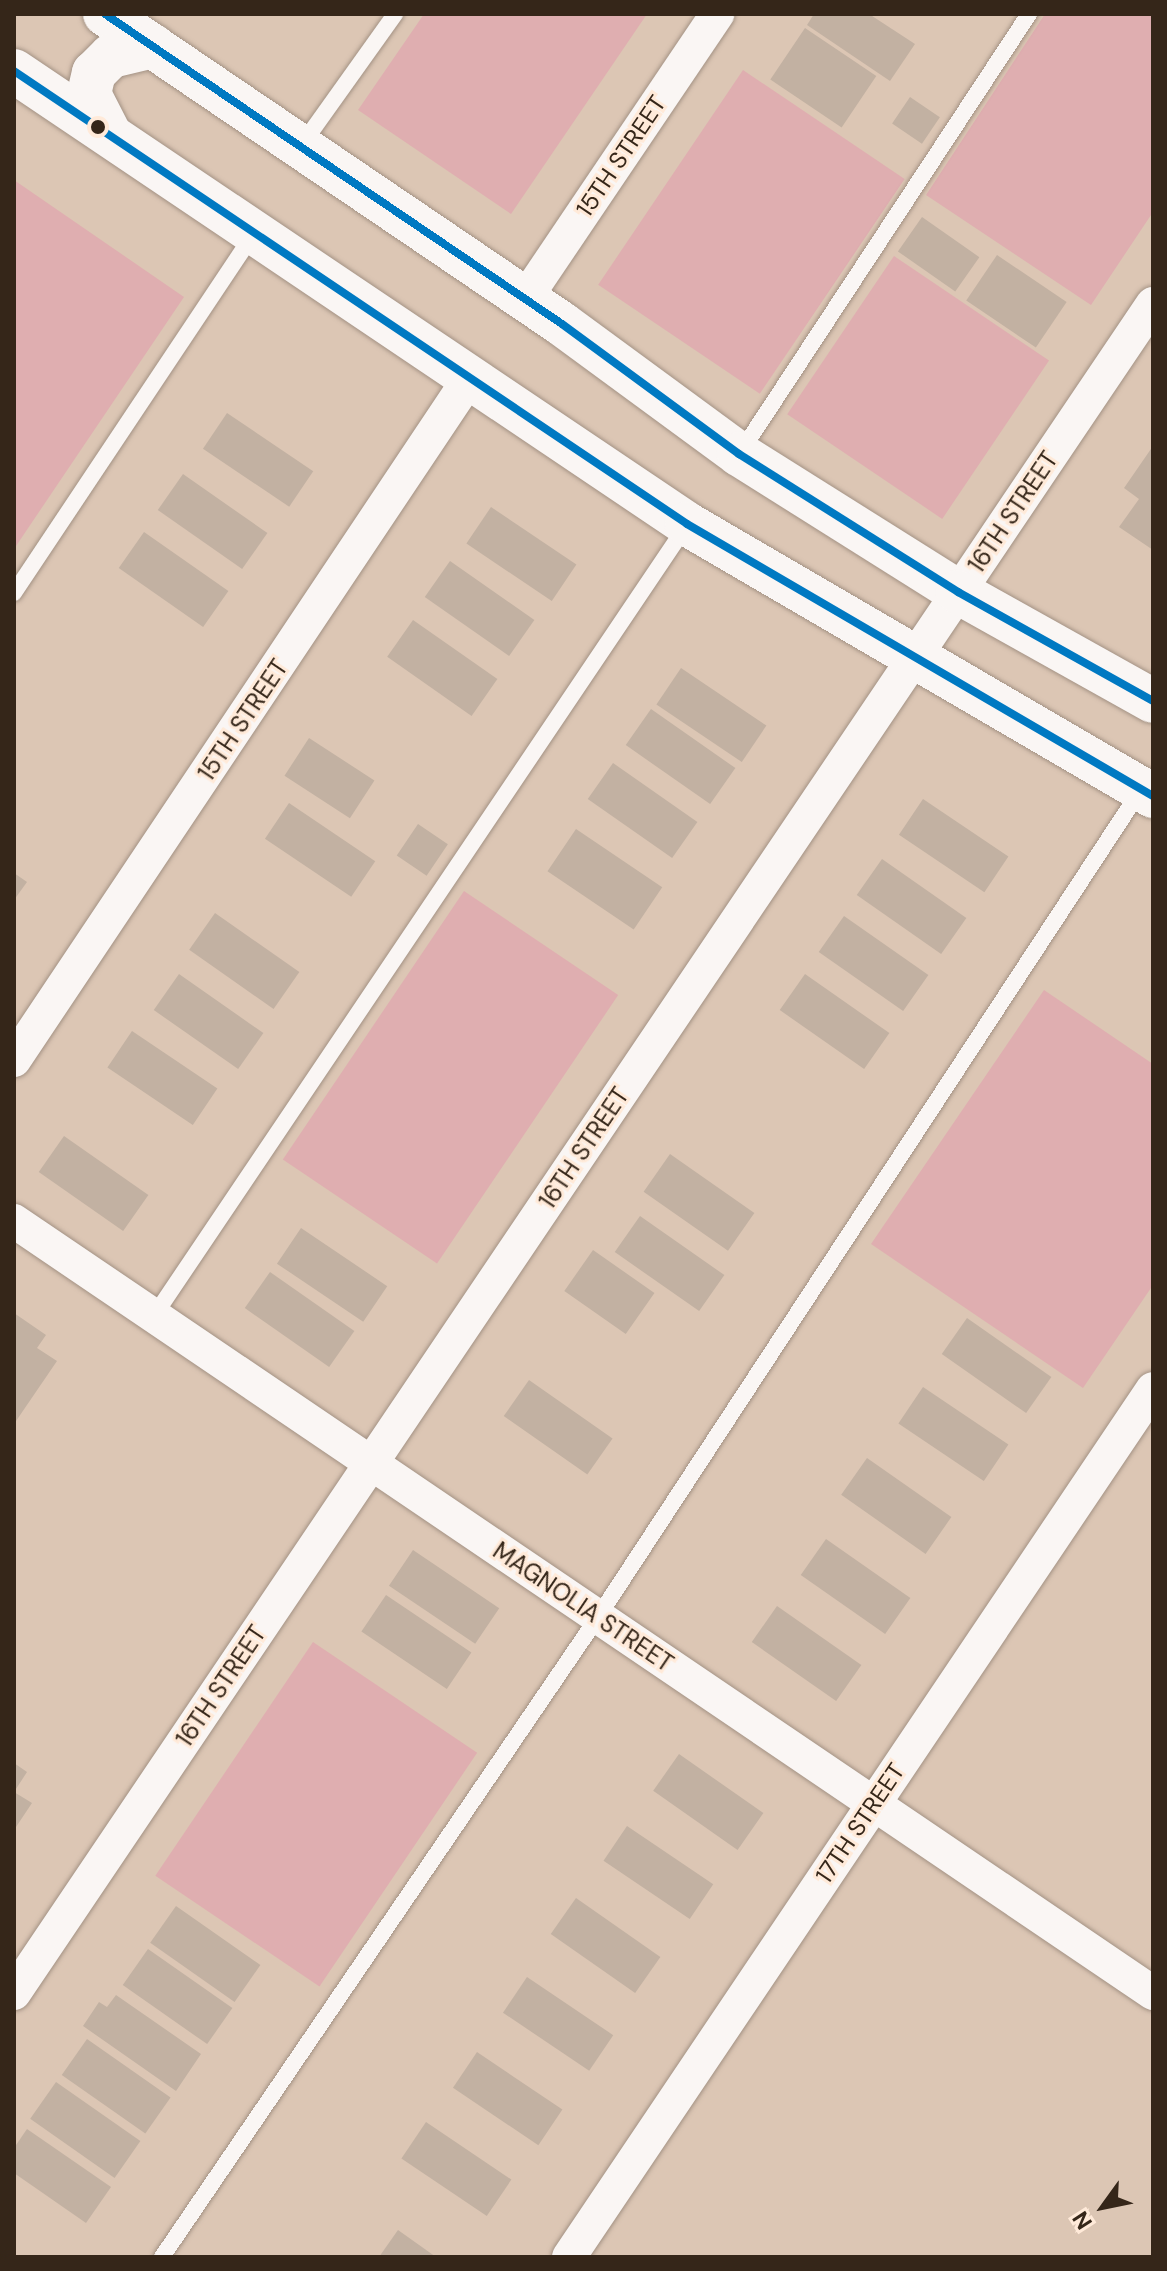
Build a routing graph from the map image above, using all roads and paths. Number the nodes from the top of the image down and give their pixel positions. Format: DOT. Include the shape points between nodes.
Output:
graph roads {
  1 [pos="105,14"];
  2 [pos="395,14"];
  3 [pos="717,14"];
  4 [pos="1029,14"];
  5 [pos="153,46"];
  6 [pos="14,71"];
  7 [pos="108,131"];
  8 [pos="300,147"];
  9 [pos="255,232"];
  10 [pos="525,299"];
  11 [pos="1153,304"];
  12 [pos="469,379"];
  13 [pos="739,454"];
  14 [pos="687,524"];
  15 [pos="958,592"];
  16 [pos="14,593"];
  17 [pos="914,660"];
  18 [pos="1153,701"];
  19 [pos="1147,792"];
  20 [pos="14,1060"];
  21 [pos="14,1221"];
  22 [pos="154,1316"];
  23 [pos="1153,1389"];
  24 [pos="371,1463"];
  25 [pos="598,1617"];
  26 [pos="873,1804"];
  27 [pos="14,1993"];
  28 [pos="1153,1993"];
  29 [pos="162,2257"];
  30 [pos="569,2257"];
  1 -- 5 [label="main road"];
  2 -- 8 [label="lane"];
  3 -- 10 [label="street, 15TH STREET"];
  4 -- 13 [label="lane"];
  5 -- 7 [label="main road" via="111,56 94,73 89,94"];
  5 -- 8 [label="main road"];
  6 -- 7 [label="main road"];
  7 -- 9 [label="main road"];
  8 -- 10 [label="main road"];
  9 -- 12 [label="main road"];
  9 -- 16 [label="lane"];
  10 -- 13 [label="main road"];
  11 -- 15 [label="street, 16TH STREET"];
  12 -- 14 [label="main road"];
  12 -- 20 [label="street, 15TH STREET"];
  13 -- 15 [label="main road"];
  14 -- 17 [label="main road"];
  14 -- 22 [label="lane"];
  15 -- 17 [label="street, 16TH STREET"];
  15 -- 18 [label="main road"];
  17 -- 19 [label="main road"];
  17 -- 24 [label="street, 16TH STREET"];
  19 -- 25 [label="lane"];
  21 -- 22 [label="street, MAGNOLIA STREET"];
  22 -- 24 [label="street, MAGNOLIA STREET"];
  23 -- 26 [label="street, 17TH STREET"];
  24 -- 25 [label="street, MAGNOLIA STREET"];
  24 -- 27 [label="street, 16TH STREET"];
  25 -- 26 [label="street, MAGNOLIA STREET"];
  25 -- 29 [label="lane"];
  26 -- 28 [label="street, MAGNOLIA STREET"];
  26 -- 30 [label="street, 17TH STREET"];
}
